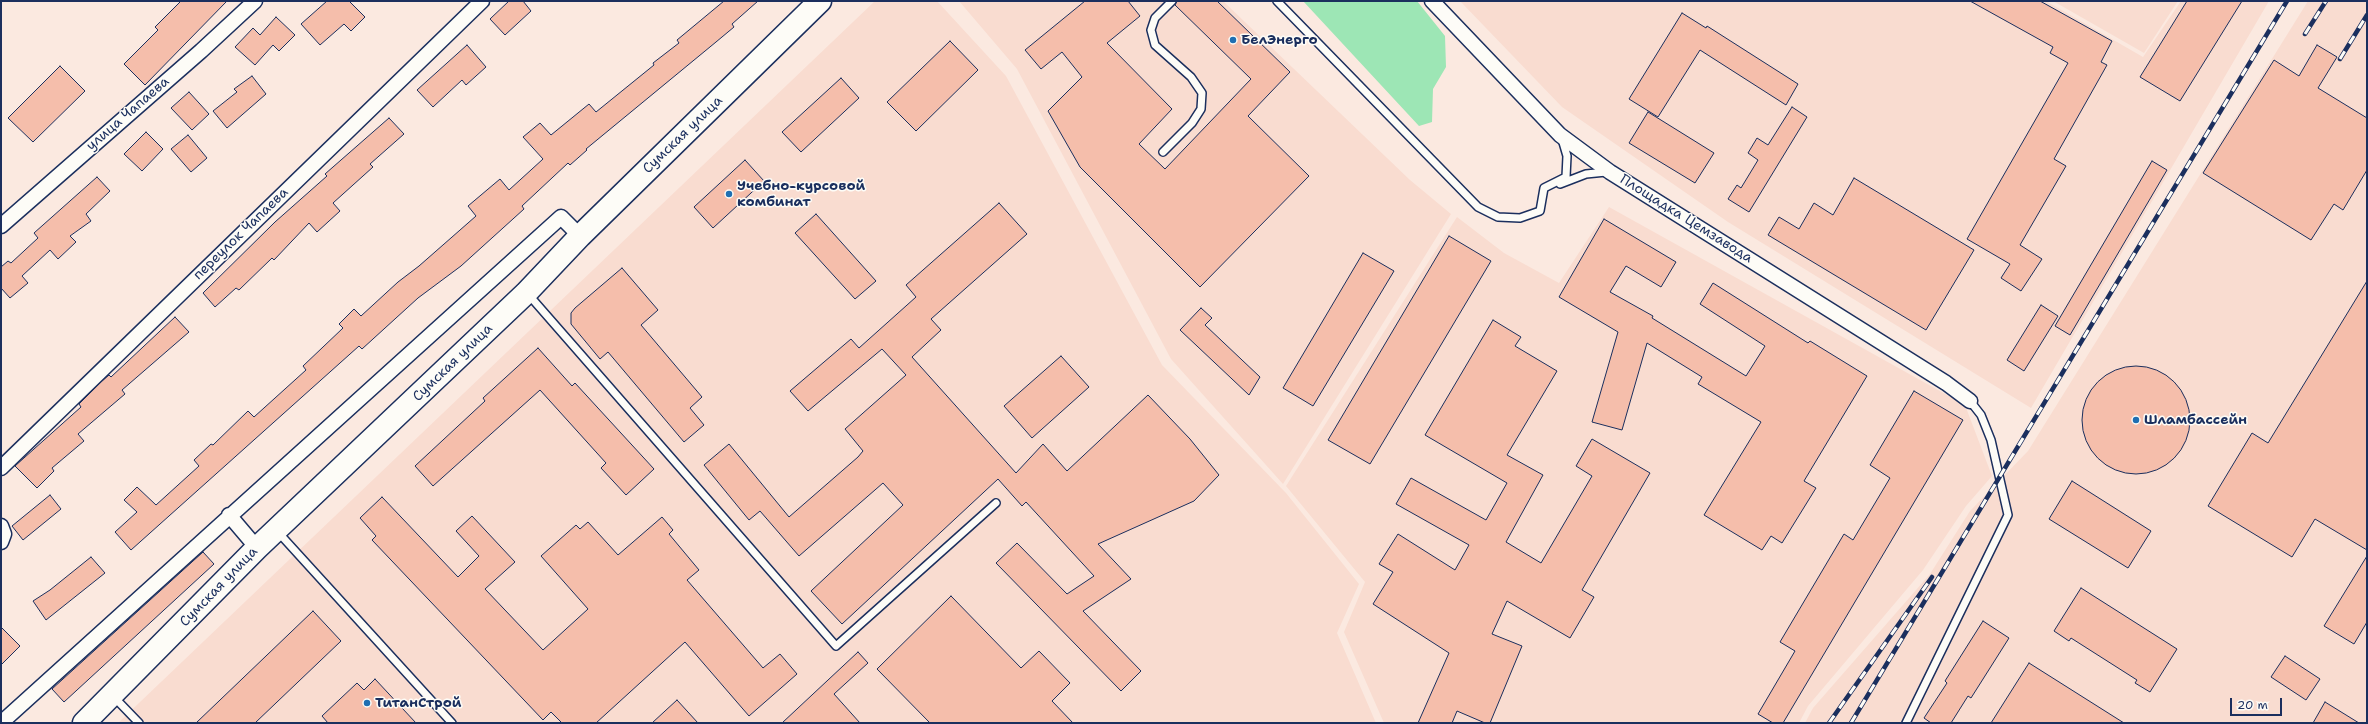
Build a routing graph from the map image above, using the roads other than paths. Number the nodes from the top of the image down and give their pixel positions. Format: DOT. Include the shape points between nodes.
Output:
graph roads {
  1 [pos="254,1"];
  2 [pos="482,1"];
  3 [pos="820,1"];
  4 [pos="1172,1"];
  5 [pos="1277,1"];
  6 [pos="1432,1"];
  7 [pos="1560,135"];
  8 [pos="1163,152"];
  9 [pos="1610,172"];
  10 [pos="1544,188"];
  11 [pos="1,226"];
  12 [pos="580,236"];
  13 [pos="526,293"];
  14 [pos="1970,401"];
  15 [pos="1,468"];
  16 [pos="996,503"];
  17 [pos="228,515"];
  18 [pos="1,526"];
  19 [pos="277,530"];
  20 [pos="1,542"];
  21 [pos="257,548"];
  22 [pos="113,696"];
  23 [pos="1,723"];
  24 [pos="84,723"];
  25 [pos="139,723"];
  26 [pos="452,723"];
  27 [pos="1906,723"];
  1 -- 11 [label="street, улица Чапаева" via="201,51"];
  2 -- 15 [label="street, переулок Чапаева"];
  3 -- 12 [label="main road, Сумская улица"];
  4 -- 8 [label="lane" via="1155,18 1151,30 1155,45 1191,77 1202,93 1201,109 1192,123"];
  5 -- 10 [label="lane" via="1478,207 1498,217 1520,218 1540,211"];
  6 -- 7 [label="street, Площадка Цемзавода"];
  7 -- 9 [label="street, Площадка Цемзавода"];
  7 -- 10 [label="lane" via="1567,156 1566,177"];
  9 -- 10 [label="lane" via="1586,174"];
  9 -- 14 [label="street, Площадка Цемзавода" via="1946,383"];
  12 -- 13 [label="main road, Сумская улица"];
  12 -- 17 [label="street" via="561,217"];
  13 -- 16 [label="lane" via="836,646"];
  13 -- 19 [label="main road, Сумская улица"];
  14 -- 27 [label="lane" via="1981,415 1992,440 2008,515"];
  17 -- 21 [label="street"];
  17 -- 23 [label="street"];
  18 -- 20 [label="street" via="4,534"];
  19 -- 21 [label="main road, Сумская улица"];
  19 -- 26 [label="lane"];
  21 -- 22 [label="main road, Сумская улица"];
  22 -- 24 [label="main road, Сумская улица"];
  22 -- 25 [label="lane"];
}
